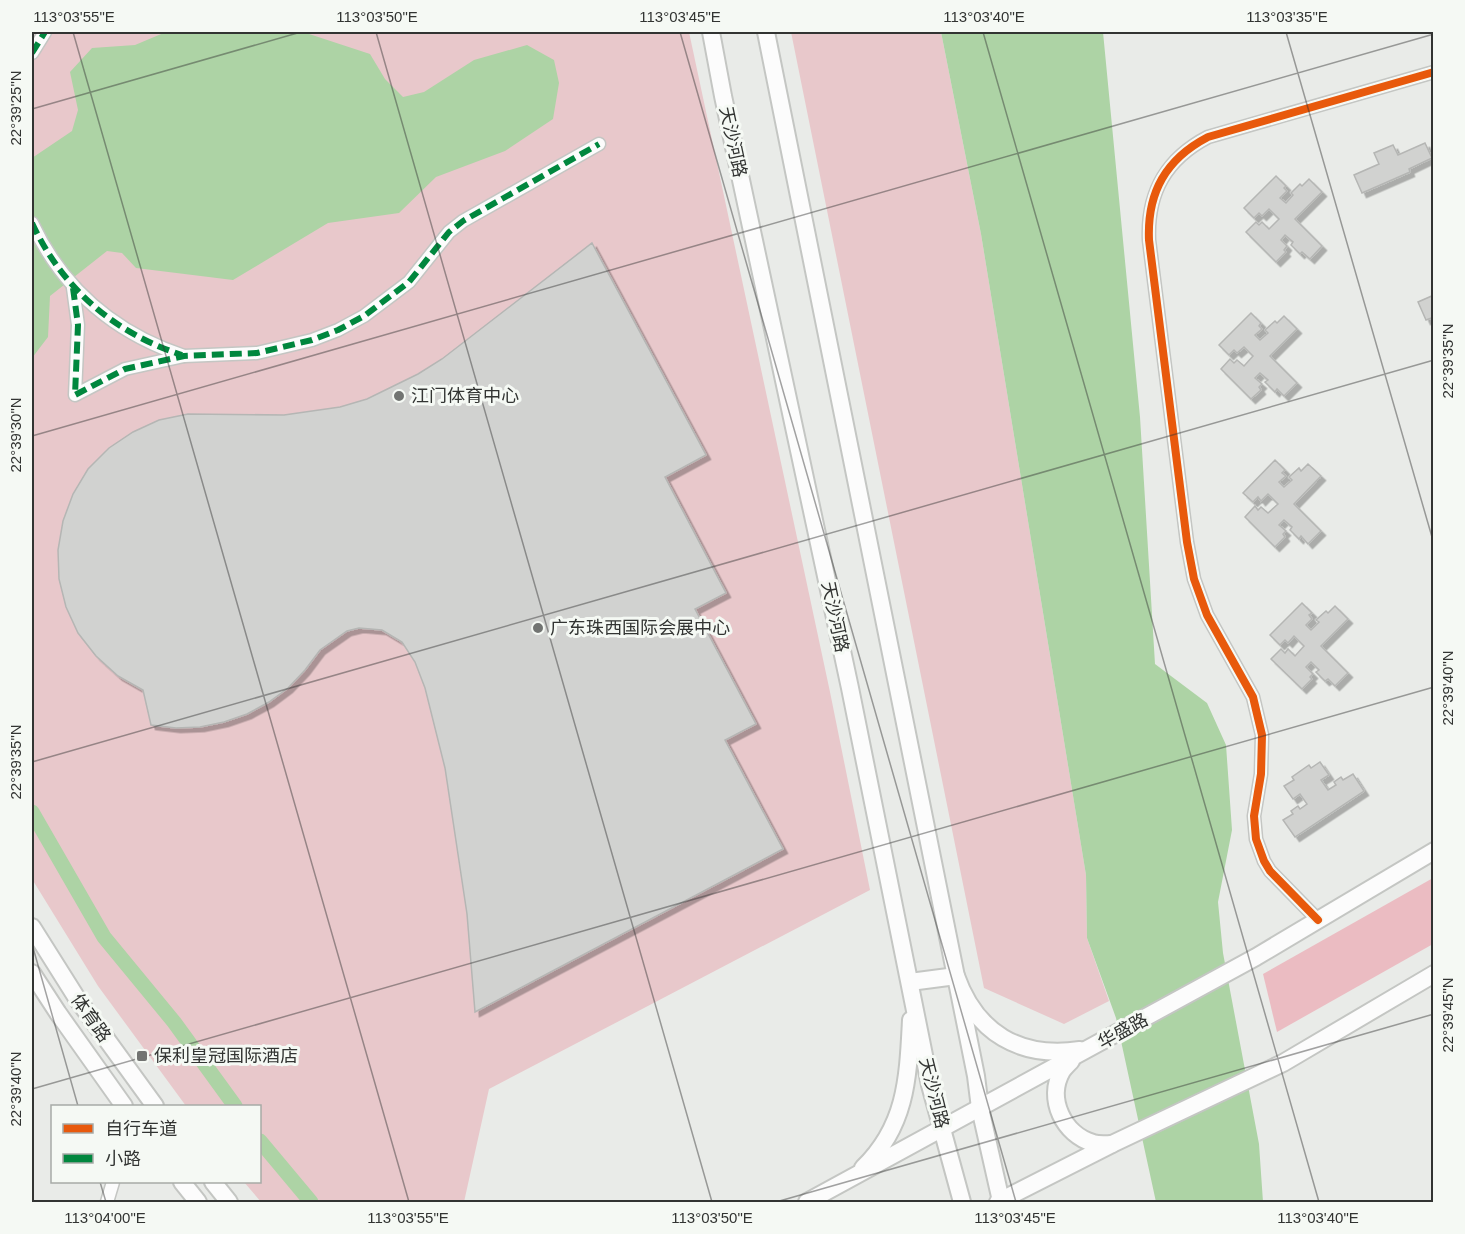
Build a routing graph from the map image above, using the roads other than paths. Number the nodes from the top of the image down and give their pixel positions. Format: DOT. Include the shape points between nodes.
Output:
graph roads {
  1 [pos="45,32"];
  2 [pos="711,32"];
  3 [pos="766,32"];
  4 [pos="32,53"];
  5 [pos="1434,72"];
  6 [pos="599,144"];
  7 [pos="32,223"];
  8 [pos="73,288"];
  9 [pos="184,356"];
  10 [pos="1434,851"];
  11 [pos="1318,920"];
  12 [pos="32,927"];
  13 [pos="32,973"];
  14 [pos="1434,974"];
  15 [pos="956,976"];
  16 [pos="911,990"];
  17 [pos="1089,1049"];
  18 [pos="123,1105"];
  19 [pos="154,1105"];
  20 [pos="980,1108"];
  21 [pos="942,1129"];
  22 [pos="1112,1144"];
  23 [pos="851,1179"];
  24 [pos="113,1183"];
  25 [pos="183,1183"];
  26 [pos="214,1183"];
  27 [pos="811,1200"];
  28 [pos="1000,1202"];
  29 [pos="107,1203"];
  30 [pos="198,1203"];
  31 [pos="229,1203"];
  32 [pos="835,1203"];
  33 [pos="962,1203"];
  1 -- 4 [label="street"];
  2 -- 16 [label="main road, 天沙河路"];
  3 -- 15 [label="main road"];
  5 -- 11 [label="street" via="1208,137 1174,161 1158,185 1150,212 1149,240 1190,561 1207,615 1253,697 1262,735 1254,816 1256,839 1270,871"];
  6 -- 9 [label="street" via="463,221 449,232 409,282 339,330 257,353"];
  7 -- 8 [label="street" via="55,266"];
  8 -- 9 [label="street" via="116,324 149,343"];
  8 -- 9 [label="street" via="78,325 75,395 125,369"];
  10 -- 11 [label="main road, 华盛路"];
  11 -- 17 [label="main road, 华盛路"];
  12 -- 19 [label="main road, 体育路" via="78,1000"];
  13 -- 18 [label="main road, 体育路"];
  14 -- 22 [label="main road" via="1283,1063"];
  15 -- 16 [label="main road"];
  15 -- 17 [label="main road" via="972,1010 998,1036 1033,1051"];
  15 -- 20 [label="main road"];
  16 -- 21 [label="main road, 天沙河路"];
  16 -- 23 [label="main road" via="909,1074 899,1114 879,1149"];
  17 -- 20 [label="main road, 华盛路"];
  17 -- 22 [label="main road" via="1062,1072 1056,1089 1057,1107 1077,1136 1094,1143"];
  20 -- 21 [label="main road, 华盛路"];
  20 -- 28 [label="main road"];
  21 -- 23 [label="main road, 华盛路"];
  21 -- 33 [label="main road, 天沙河路"];
  22 -- 28 [label="main road"];
  23 -- 27 [label="main road, 华盛路"];
  24 -- 29 [label="street"];
  25 -- 30 [label="main road"];
  26 -- 31 [label="main road"];
  27 -- 32 [label="main road"];
}
